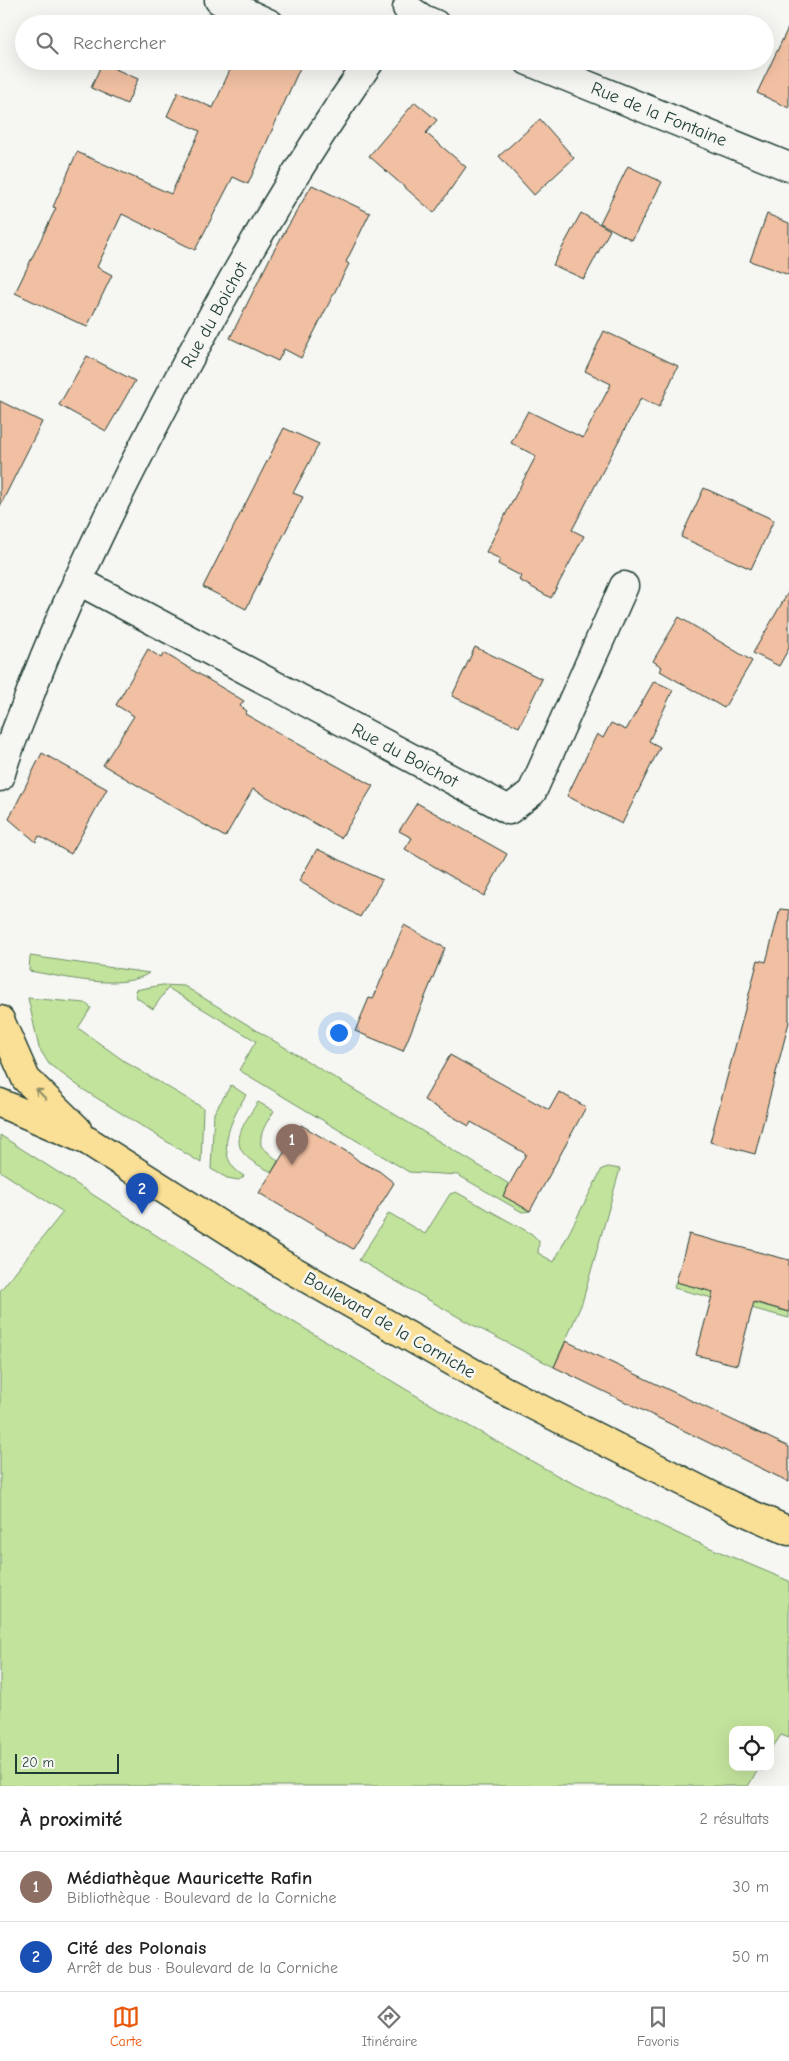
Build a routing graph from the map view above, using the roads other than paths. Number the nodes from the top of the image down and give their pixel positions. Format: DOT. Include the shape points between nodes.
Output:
graph roads {
  1 [pos="219,0"];
  2 [pos="251,15"];
  3 [pos="357,70"];
  4 [pos="550,70"];
  5 [pos="789,167"];
  6 [pos="77,580"];
  7 [pos="624,586"];
  8 [pos="1,770"];
  9 [pos="0,1020"];
  10 [pos="0,1103"];
  11 [pos="88,1140"];
  12 [pos="789,1531"];
  1 -- 2 [label="street"];
  3 -- 6 [label="street, Rue du Boichot" via="206,328"];
  4 -- 5 [label="street, Rue de la Fontaine"];
  6 -- 7 [label="street, Rue du Boichot" via="509,810 532,792"];
  6 -- 8 [label="street, Rue du Boichot"];
  11 -- 9 [label="main road, one-way" via="26,1079"];
  10 -- 11 [label="main road, Boulevard de la Corniche"];
  11 -- 12 [label="main road, Boulevard de la Corniche" via="280,1263 503,1390 732,1506"];
}
